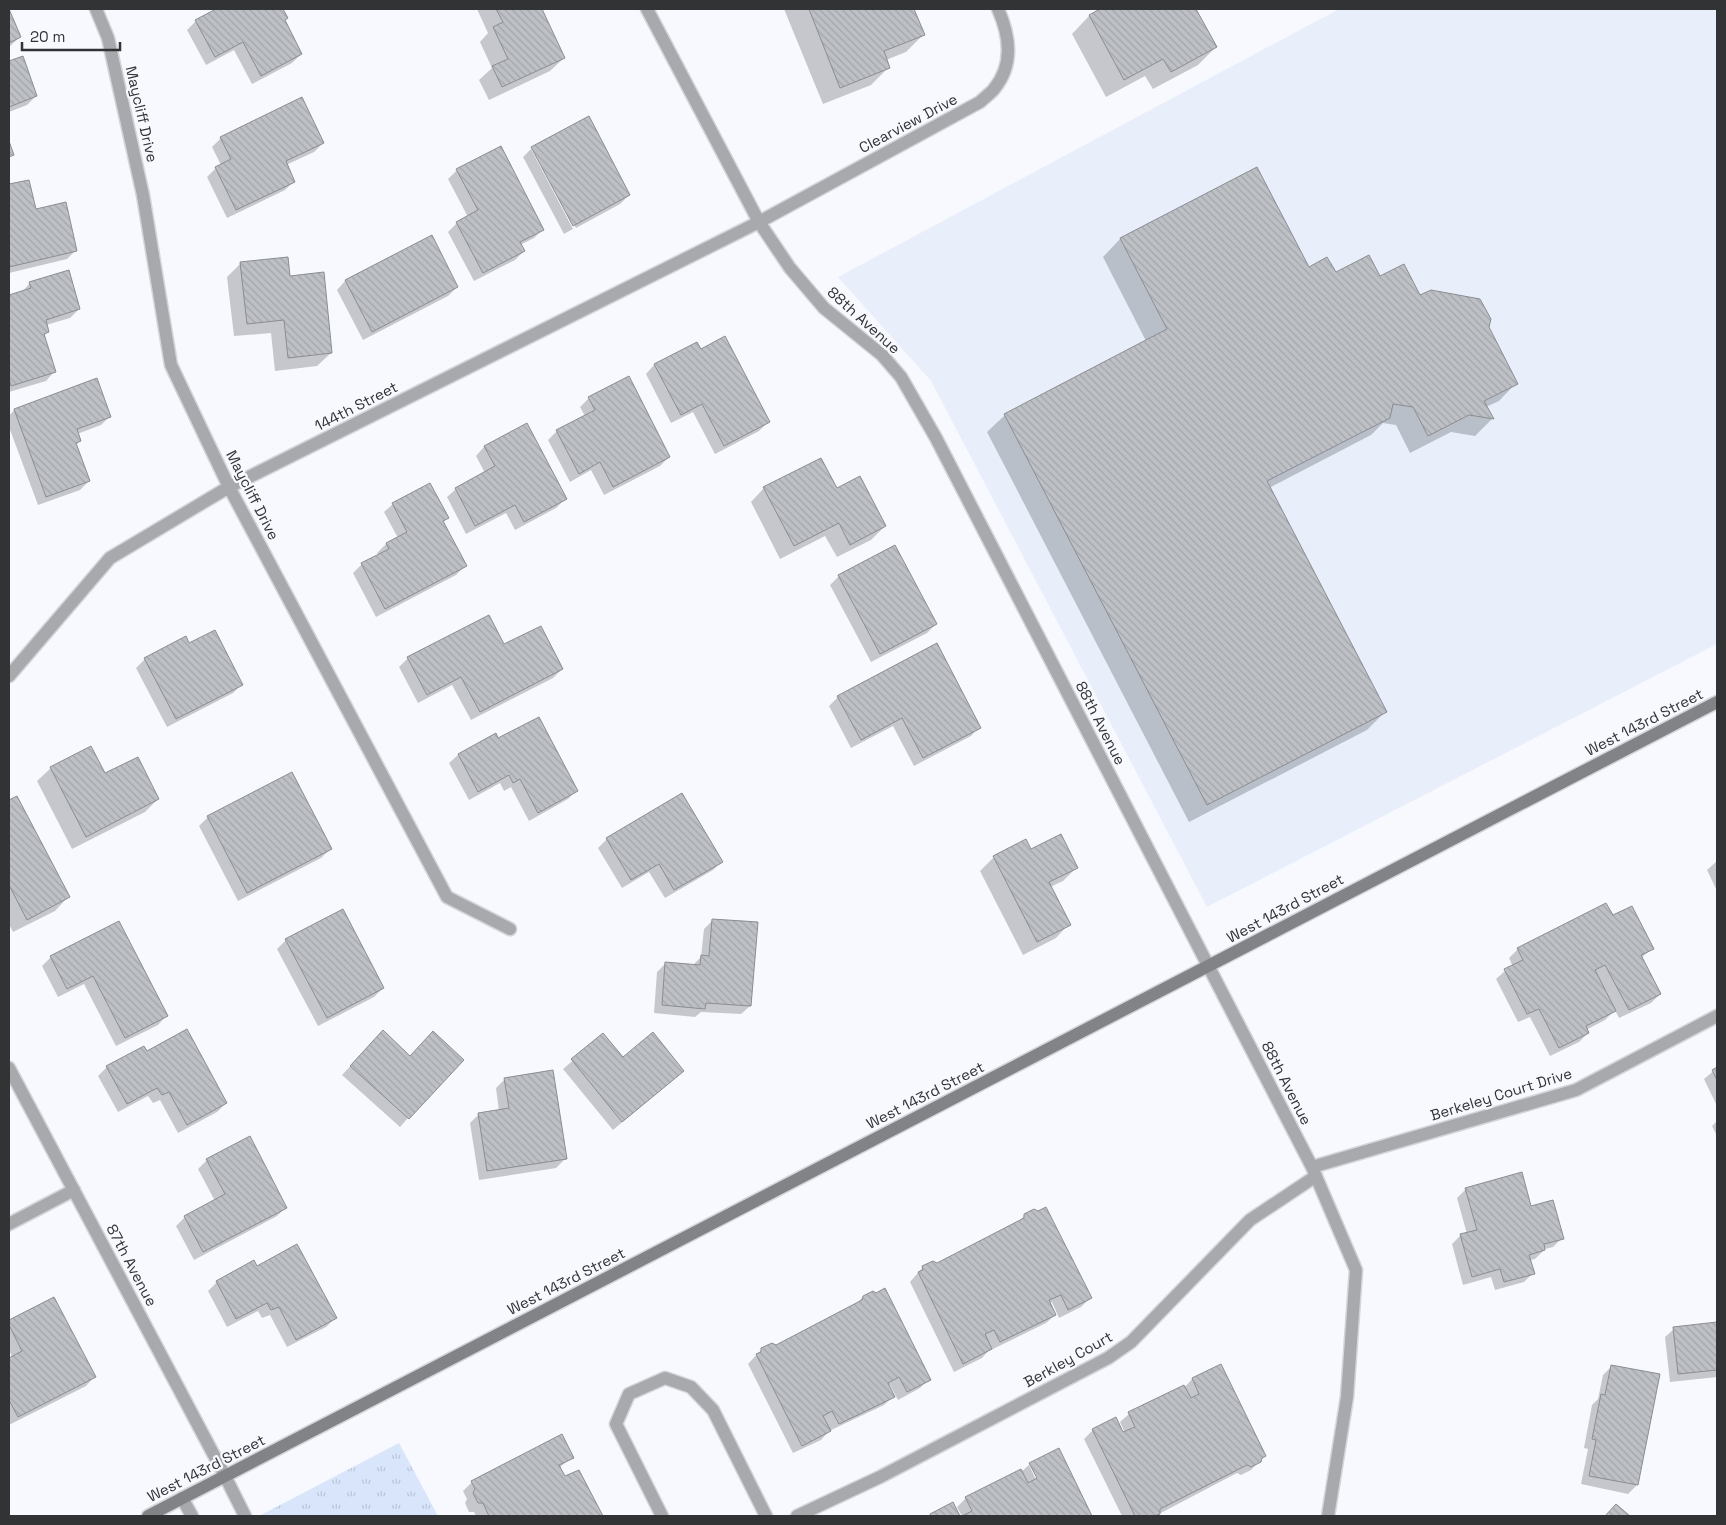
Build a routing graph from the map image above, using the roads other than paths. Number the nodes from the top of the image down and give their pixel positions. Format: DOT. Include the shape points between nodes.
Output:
graph roads {
  1 [pos="96,9"];
  2 [pos="648,9"];
  3 [pos="998,9"];
  4 [pos="759,222"];
  5 [pos="229,487"];
  6 [pos="9,676"];
  7 [pos="1717,702"];
  8 [pos="510,930"];
  9 [pos="1208,966"];
  10 [pos="1717,1016"];
  11 [pos="9,1068"];
  12 [pos="1314,1171"];
  13 [pos="74,1190"];
  14 [pos="9,1224"];
  15 [pos="225,1476"];
  16 [pos="182,1498"];
  17 [pos="148,1516"];
  18 [pos="192,1516"];
  19 [pos="245,1516"];
  20 [pos="662,1516"];
  21 [pos="766,1516"];
  22 [pos="797,1516"];
  23 [pos="1328,1516"];
  1 -- 5 [label="street, Maycliff Drive" via="108,38 144,194 171,365"];
  2 -- 4 [label="street, 88th Avenue"];
  3 -- 4 [label="street, Clearview Drive" via="1010,52 1005,71 994,90 966,110"];
  4 -- 5 [label="street, 144th Street"];
  4 -- 9 [label="street, 88th Avenue" via="790,268 824,308 882,355 901,377 936,438"];
  5 -- 6 [label="street, 144th Street" via="110,558"];
  5 -- 8 [label="street, Maycliff Drive" via="447,897"];
  7 -- 9 [label="main road, West 143rd Street"];
  9 -- 12 [label="street, 88th Avenue"];
  9 -- 15 [label="main road, West 143rd Street"];
  10 -- 12 [label="street, Berkeley Court Drive" via="1576,1090"];
  11 -- 13 [label="street, 87th Avenue"];
  12 -- 22 [label="street, Berkley Court" via="1250,1220 1131,1342 1108,1358 880,1477"];
  12 -- 23 [label="street, 88th Avenue" via="1356,1270 1347,1397"];
  13 -- 14 [label="street"];
  13 -- 15 [label="street, 87th Avenue"];
  15 -- 16 [label="main road, West 143rd Street"];
  15 -- 19 [label="street, 87th Avenue"];
  16 -- 17 [label="main road, West 143rd Street"];
  16 -- 18 [label="street"];
  20 -- 21 [label="street" via="616,1424 629,1394 665,1378 691,1387 713,1410"];
}
